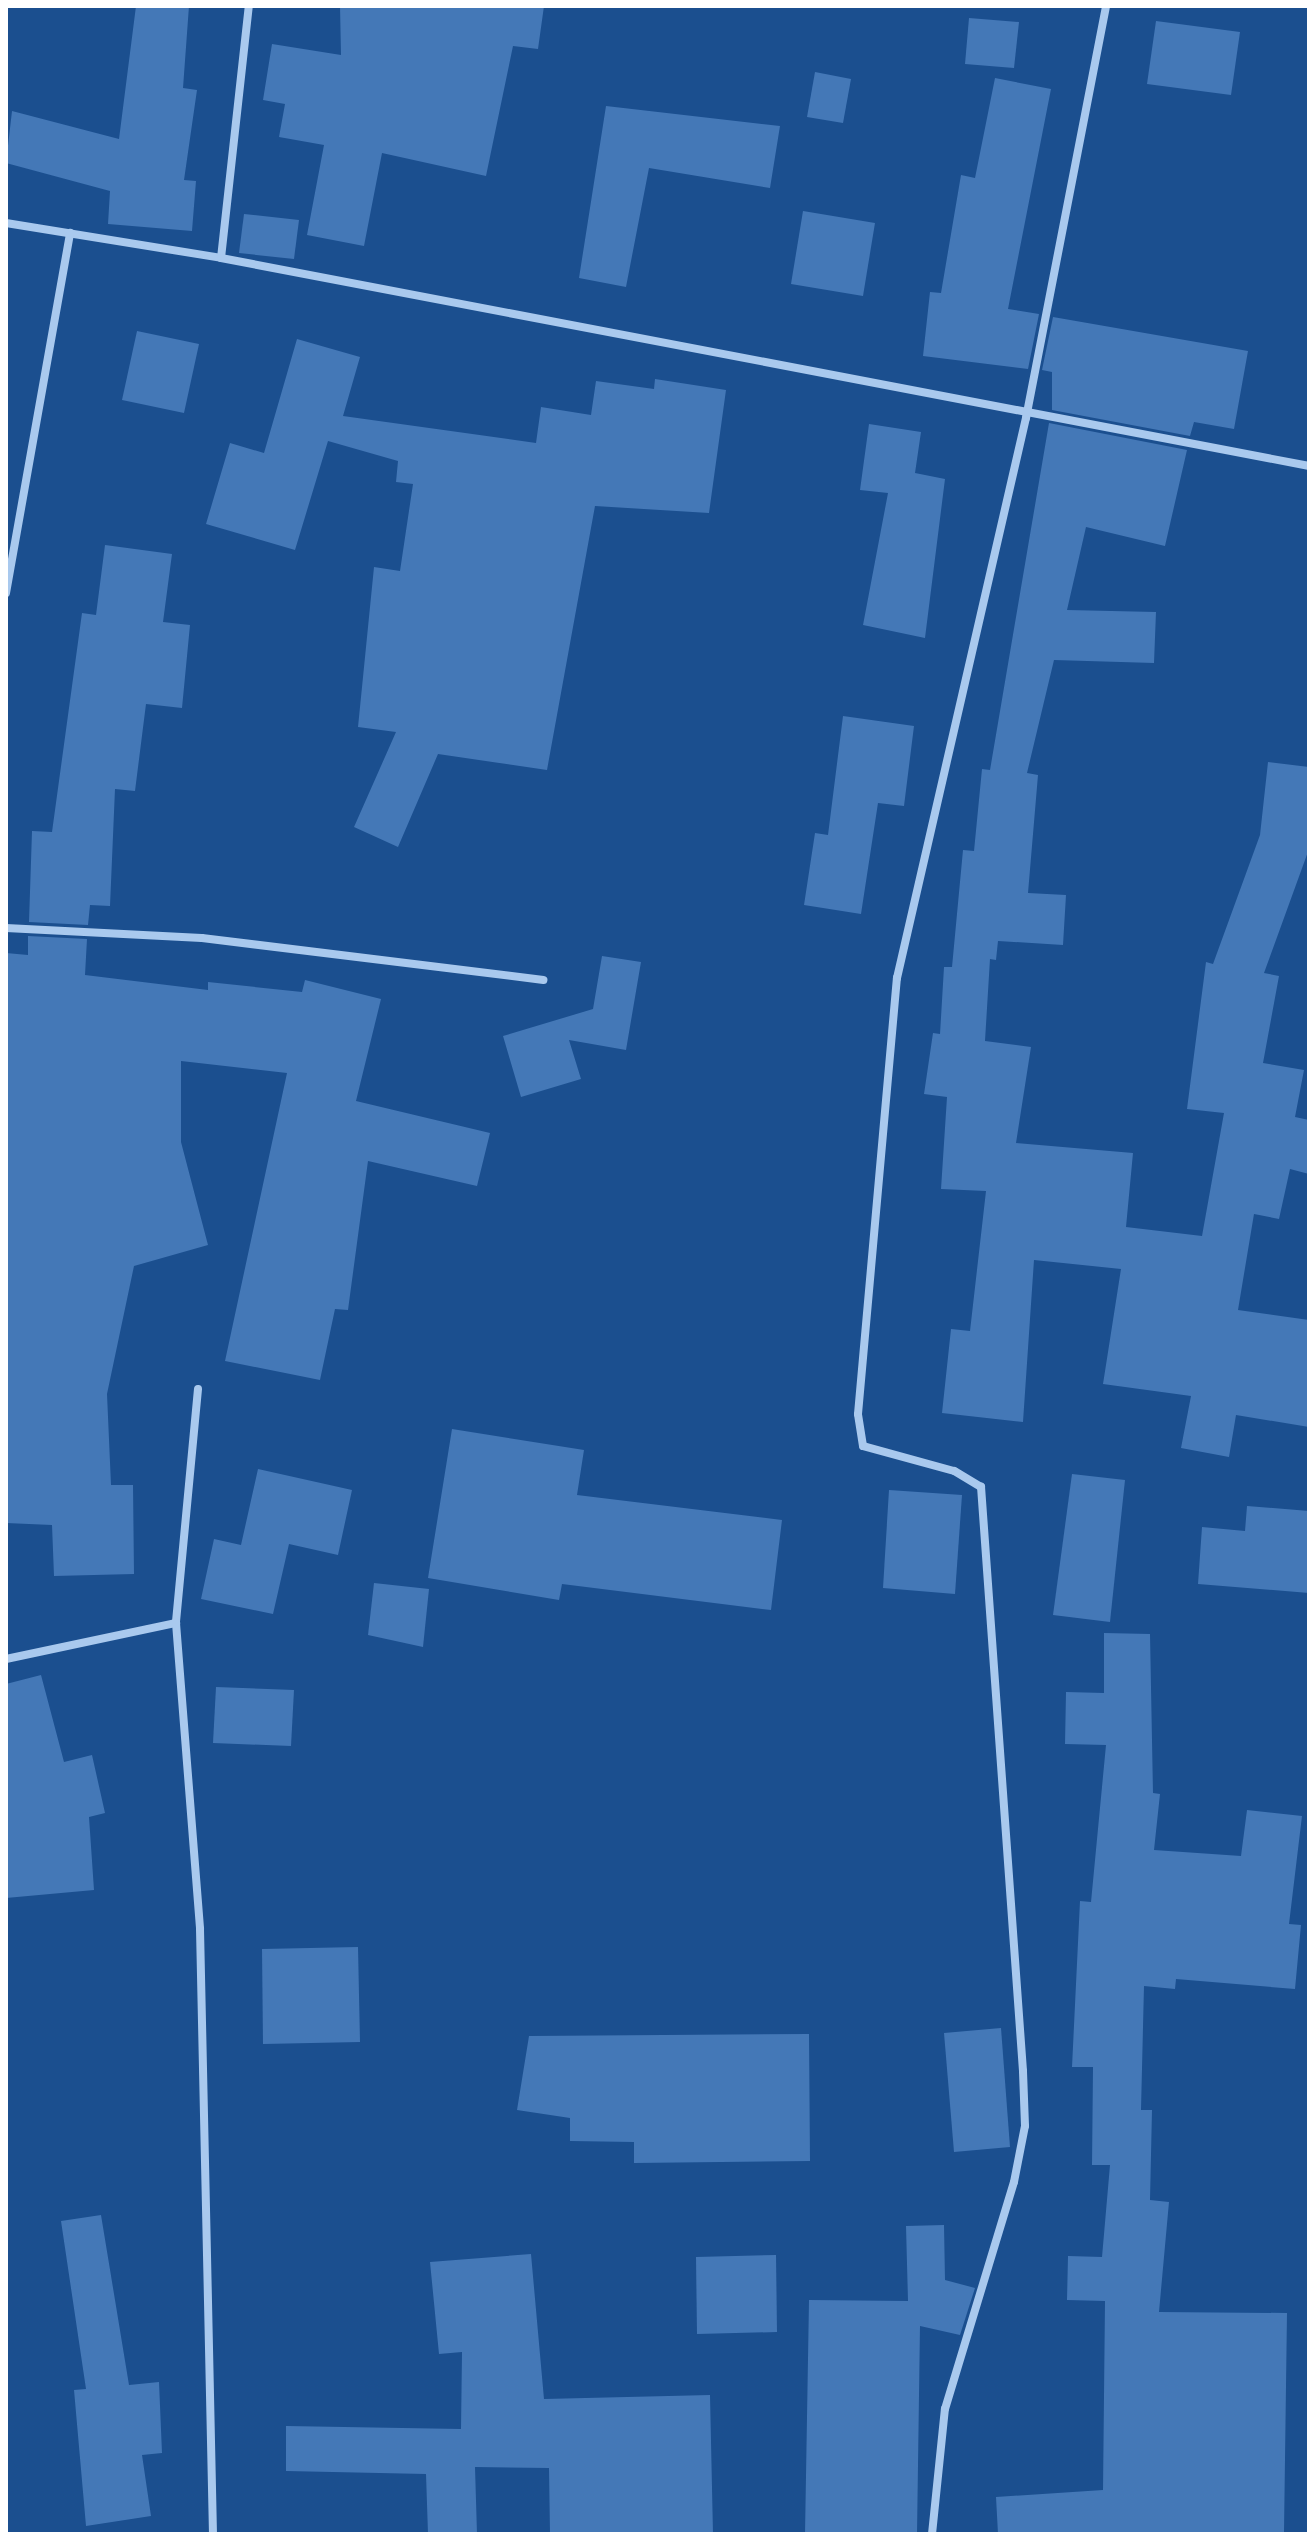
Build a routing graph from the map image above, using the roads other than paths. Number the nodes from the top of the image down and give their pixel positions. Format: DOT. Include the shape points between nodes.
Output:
graph roads {
  1 [pos="249,6"];
  2 [pos="1106,6"];
  3 [pos="6,223"];
  4 [pos="70,233"];
  5 [pos="221,258"];
  6 [pos="1026,418"];
  7 [pos="1309,466"];
  8 [pos="6,593"];
  9 [pos="6,928"];
  10 [pos="543,980"];
  11 [pos="198,1389"];
  12 [pos="176,1623"];
  13 [pos="6,1659"];
  14 [pos="213,2534"];
  15 [pos="932,2534"];
  1 -- 5 [label="street"];
  2 -- 6 [label="street"];
  3 -- 4 [label="street"];
  4 -- 5 [label="street"];
  4 -- 8 [label="street"];
  5 -- 6 [label="street"];
  6 -- 7 [label="street"];
  6 -- 15 [label="street" via="897,978 858,1414 863,1446 954,1471 981,1487 1022,2056 1019,2154 945,2409"];
  9 -- 10 [label="street" via="202,938"];
  11 -- 12 [label="street"];
  12 -- 13 [label="street"];
  12 -- 14 [label="street" via="200,1929"];
}
